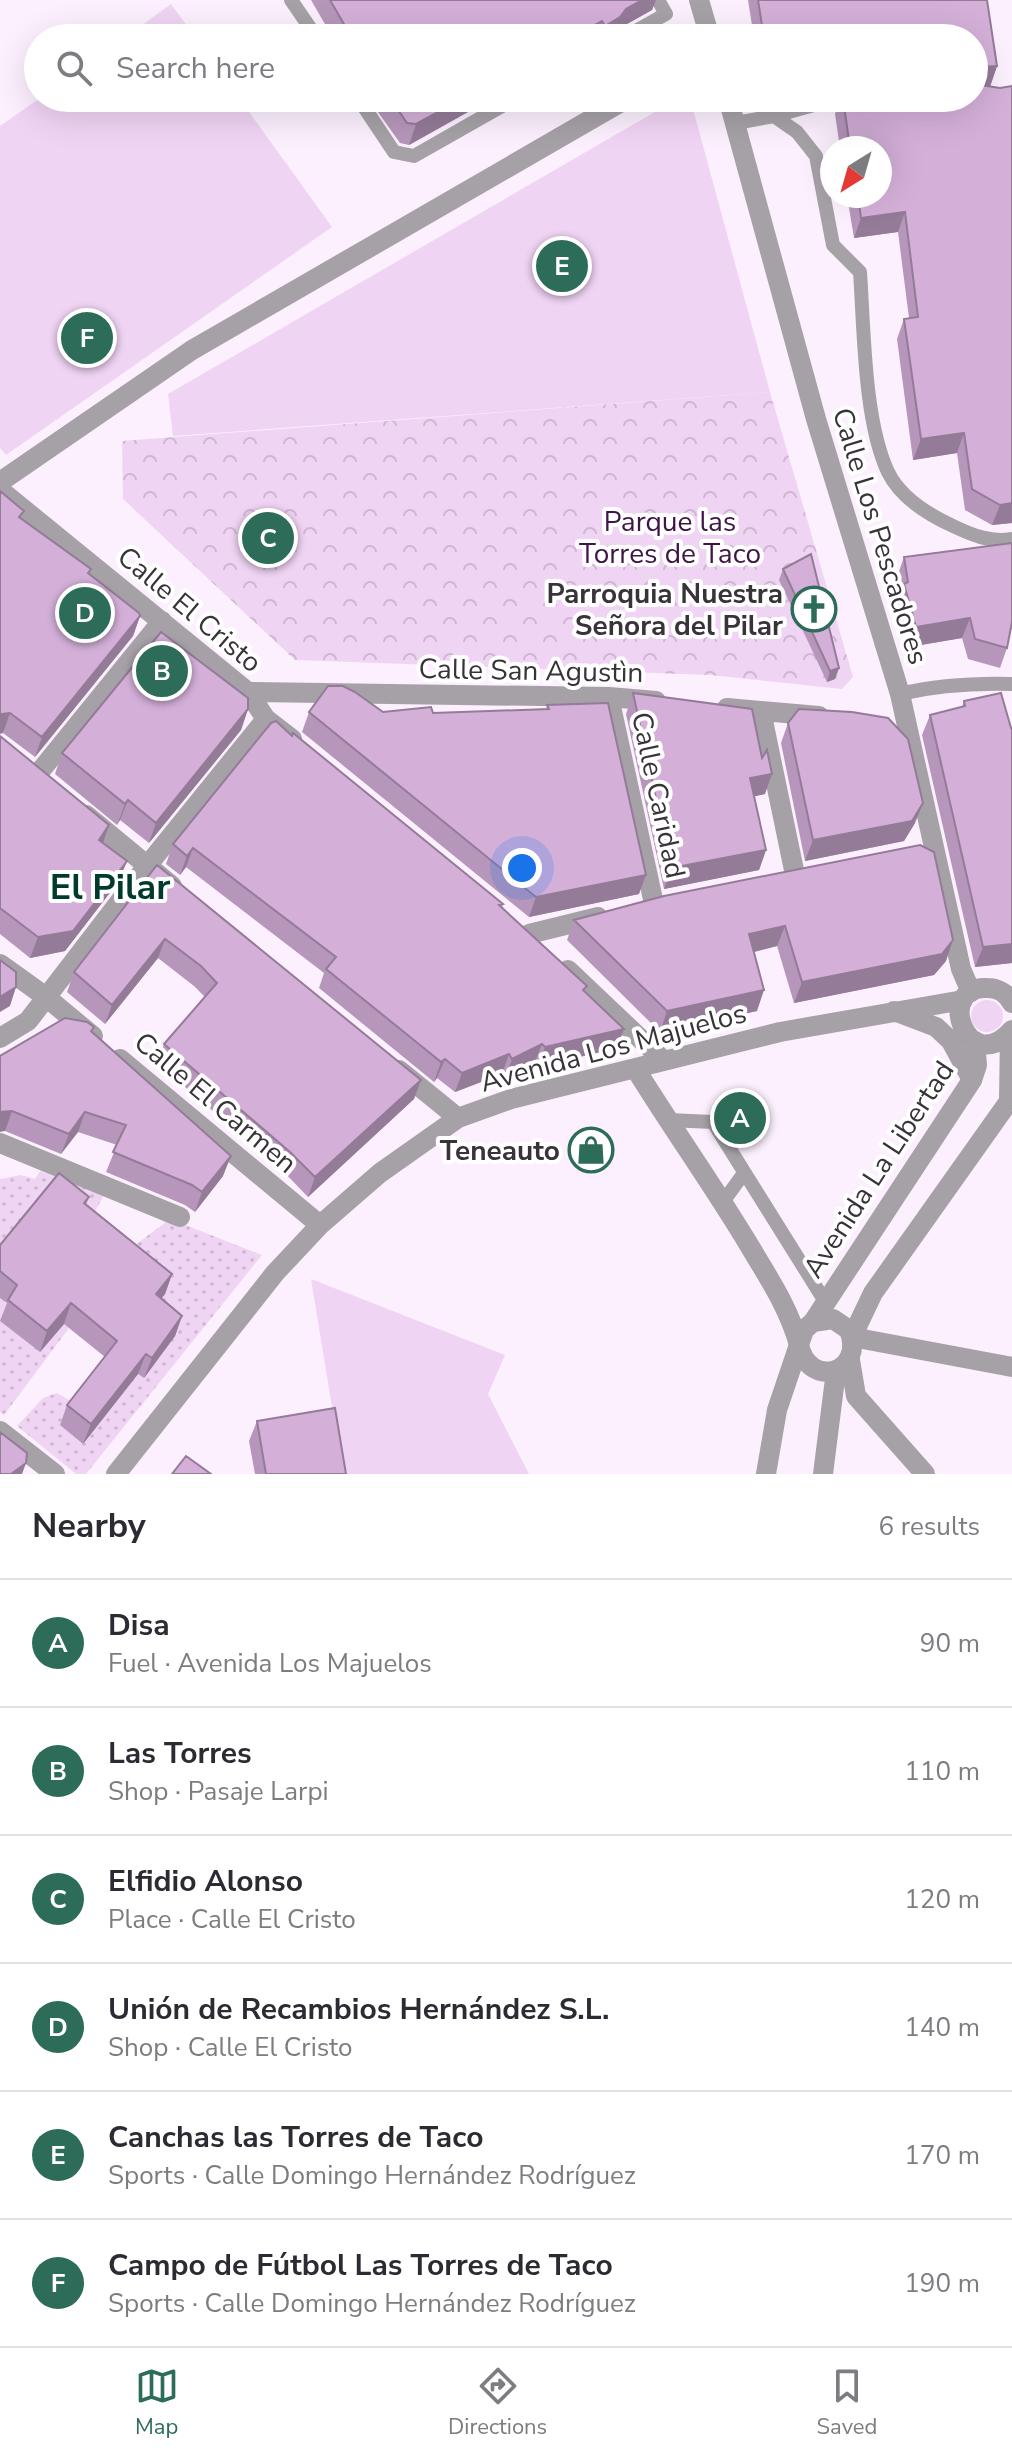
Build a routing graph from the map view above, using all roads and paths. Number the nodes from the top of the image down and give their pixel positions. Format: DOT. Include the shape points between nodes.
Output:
graph roads {
  1 [pos="291,0"];
  2 [pos="658,0"];
  3 [pos="699,0"];
  4 [pos="307,24"];
  5 [pos="648,24"];
  6 [pos="706,24"];
  7 [pos="367,112"];
  8 [pos="491,112"];
  9 [pos="604,112"];
  10 [pos="732,112"];
  11 [pos="789,112"];
  12 [pos="774,116"];
  13 [pos="736,123"];
  14 [pos="0,482"];
  15 [pos="0,490"];
  16 [pos="1012,539"];
  17 [pos="162,621"];
  18 [pos="1012,684"];
  19 [pos="248,692"];
  20 [pos="900,694"];
  21 [pos="609,697"];
  22 [pos="670,703"];
  23 [pos="700,705"];
  24 [pos="761,711"];
  25 [pos="834,718"];
  26 [pos="266,719"];
  27 [pos="302,748"];
  28 [pos="37,775"];
  29 [pos="73,805"];
  30 [pos="147,866"];
  31 [pos="796,875"];
  32 [pos="193,903"];
  33 [pos="654,904"];
  34 [pos="613,914"];
  35 [pos="0,964"];
  36 [pos="1004,988"];
  37 [pos="967,996"];
  38 [pos="46,997"];
  39 [pos="1012,1003"];
  40 [pos="894,1011"];
  41 [pos="959,1021"];
  42 [pos="1011,1031"];
  43 [pos="0,1038"];
  44 [pos="975,1041"];
  45 [pos="384,1058"];
  46 [pos="664,1061"];
  47 [pos="635,1068"];
  48 [pos="972,1080"];
  49 [pos="1011,1099"];
  50 [pos="458,1118"];
  51 [pos="668,1120"];
  52 [pos="0,1143"];
  53 [pos="744,1173"];
  54 [pos="723,1202"];
  55 [pos="180,1217"];
  56 [pos="320,1225"];
  57 [pos="826,1303"];
  58 [pos="813,1322"];
  59 [pos="852,1337"];
  60 [pos="799,1345"];
  61 [pos="843,1365"];
  62 [pos="1012,1367"];
  63 [pos="0,1431"];
  64 [pos="55,1474"];
  65 [pos="116,1474"];
  66 [pos="766,1474"];
  67 [pos="823,1474"];
  68 [pos="925,1474"];
  1 -- 4 [label="lane"];
  2 -- 5 [label="lane" via="666,14"];
  3 -- 6 [label="street"];
  7 -- 8 [label="lane" via="394,152 414,156"];
  9 -- 14 [label="street" via="192,350"];
  10 -- 13 [label="street, Calle Los Pescadores"];
  11 -- 12 [label="lane"];
  12 -- 13 [label="lane"];
  12 -- 16 [label="lane" via="797,132 816,156 833,245 860,272 875,429 889,474 935,518 974,536"];
  13 -- 20 [label="street, Calle Los Pescadores" via="816,419"];
  15 -- 17 [label="street, Calle El Cristo"];
  17 -- 19 [label="street, Calle El Cristo"];
  17 -- 28 [label="street"];
  18 -- 20 [label="lane" via="938,685"];
  19 -- 21 [label="street, Calle San Agustìn"];
  19 -- 26 [label="street, Calle El Cristo"];
  20 -- 37 [label="street, Calle Los Pescadores" via="899,724"];
  21 -- 22 [label="street, Calle San Agustìn"];
  21 -- 33 [label="street, Calle Caridad"];
  23 -- 24 [label="street"];
  24 -- 25 [label="street"];
  24 -- 31 [label="street"];
  26 -- 27 [label="street, Calle El Cristo"];
  26 -- 30 [label="street"];
  29 -- 30 [label="street"];
  30 -- 32 [label="street"];
  30 -- 38 [label="street"];
  34 -- 46 [label="street" via="524,929"];
  35 -- 38 [label="street, Calle El Carmen"];
  36 -- 37 [label="street, Avenida Los Majuelos" via="982,987"];
  36 -- 39 [label="street"];
  37 -- 40 [label="street, Avenida Los Majuelos"];
  37 -- 41 [label="street"];
  38 -- 43 [label="street" via="28,1021"];
  38 -- 56 [label="street, Calle El Carmen"];
  40 -- 41 [label="street, Avenida Los Majuelos"];
  40 -- 46 [label="street, Avenida Los Majuelos"];
  40 -- 48 [label="street" via="936,1027 951,1041"];
  41 -- 44 [label="street"];
  42 -- 44 [label="street" via="1000,1041"];
  42 -- 49 [label="street"];
  44 -- 48 [label="street, Avenida La Libertad"];
  45 -- 50 [label="street"];
  46 -- 47 [label="street, Avenida Los Majuelos"];
  47 -- 50 [label="street, Avenida Los Majuelos"];
  47 -- 51 [label="street"];
  48 -- 57 [label="street, Avenida La Libertad"];
  49 -- 59 [label="street" via="873,1293"];
  50 -- 56 [label="street, Avenida Los Majuelos" via="380,1173"];
  51 -- 53 [label="lane" via="713,1122"];
  51 -- 54 [label="street"];
  52 -- 55 [label="street"];
  53 -- 54 [label="lane"];
  53 -- 57 [label="lane"];
  54 -- 60 [label="street" via="793,1322"];
  56 -- 65 [label="street, Avenida Los Majuelos" via="275,1273"];
  57 -- 58 [label="street, Avenida La Libertad"];
  58 -- 59 [label="street" via="833,1319"];
  58 -- 60 [label="street"];
  59 -- 61 [label="street" via="854,1348"];
  59 -- 62 [label="street"];
  60 -- 61 [label="street" via="809,1366 824,1373"];
  60 -- 66 [label="street" via="777,1410"];
  61 -- 67 [label="street"];
  61 -- 68 [label="street" via="856,1396"];
  63 -- 64 [label="street"];
}
